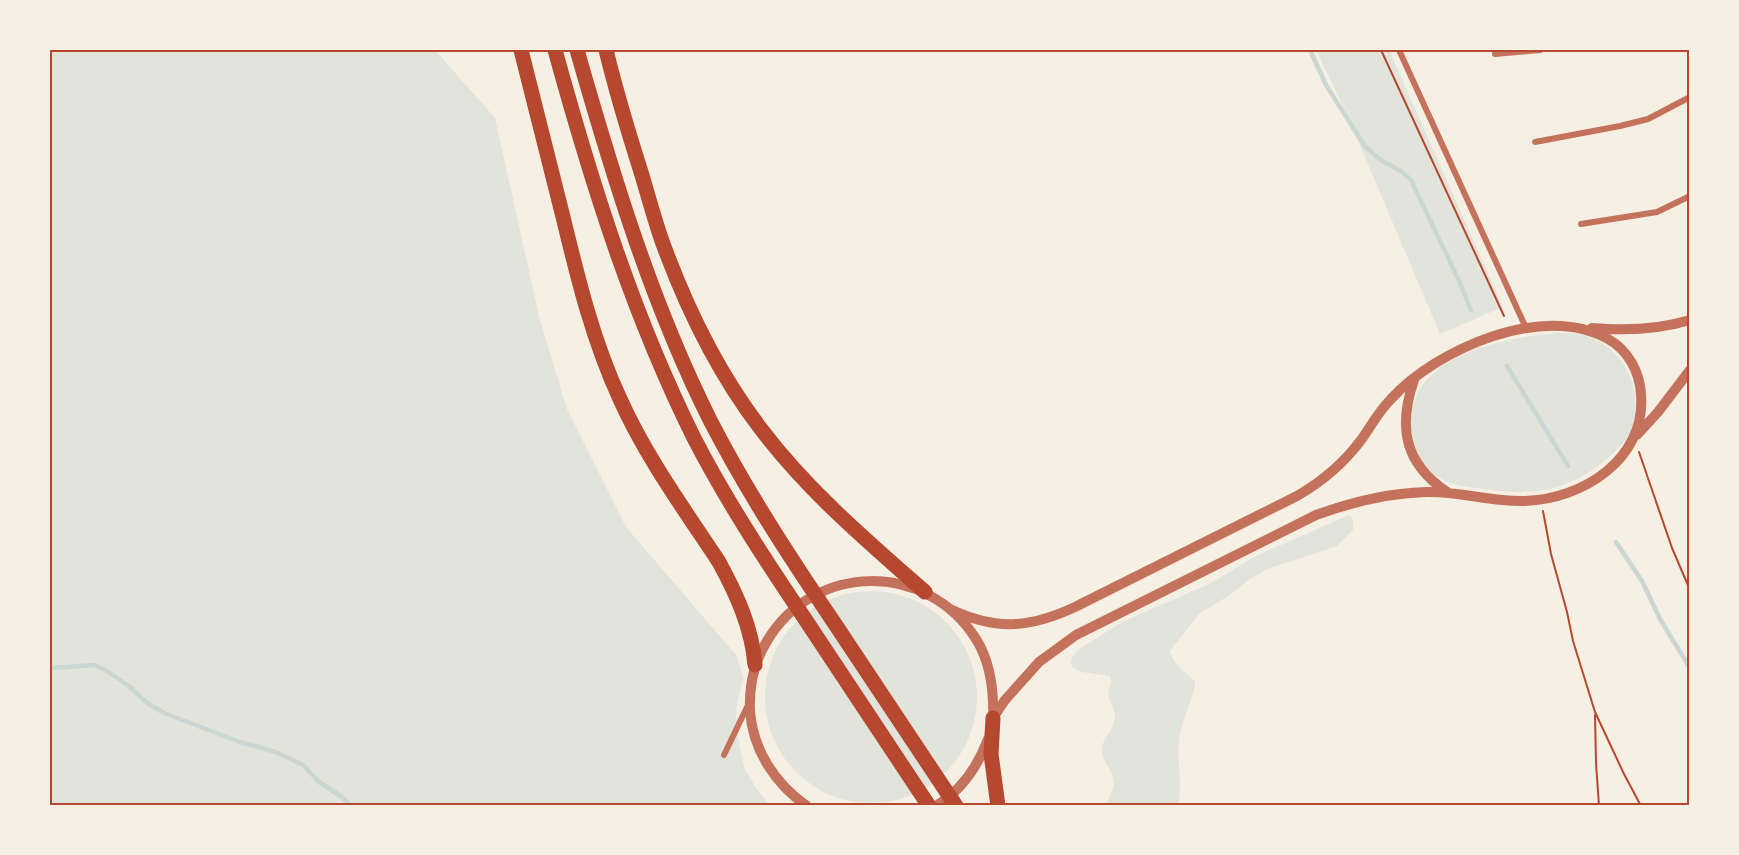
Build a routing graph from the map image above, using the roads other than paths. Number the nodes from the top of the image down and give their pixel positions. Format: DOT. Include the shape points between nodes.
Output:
graph roads {
  1 [pos="521,50"];
  2 [pos="555,50"];
  3 [pos="577,50"];
  4 [pos="606,50"];
  5 [pos="1399,50"];
  6 [pos="1540,50"];
  7 [pos="1495,54"];
  8 [pos="1689,97"];
  9 [pos="1535,142"];
  10 [pos="1689,196"];
  11 [pos="1581,224"];
  12 [pos="1689,320"];
  13 [pos="1574,327"];
  14 [pos="1526,328"];
  15 [pos="1689,370"];
  16 [pos="1414,380"];
  17 [pos="1634,438"];
  18 [pos="1447,492"];
  19 [pos="925,592"];
  20 [pos="950,609"];
  21 [pos="755,666"];
  22 [pos="750,701"];
  23 [pos="993,718"];
  24 [pos="724,755"];
  25 [pos="807,806"];
  26 [pos="929,806"];
  27 [pos="936,806"];
  28 [pos="956,806"];
  29 [pos="998,806"];
  1 -- 21 [label="highway" via="595,335 619,398 644,447 734,591 750,634"];
  2 -- 26 [label="highway" via="600,208 677,403 741,522"];
  3 -- 28 [label="highway" via="629,223 679,353 710,419 798,570"];
  4 -- 19 [label="highway" via="662,240 711,352 743,405 797,472"];
  5 -- 14 [label="street"];
  6 -- 7 [label="street"];
  8 -- 9 [label="street" via="1648,119"];
  10 -- 11 [label="street" via="1657,212"];
  12 -- 13 [label="street" via="1639,330"];
  13 -- 14 [label="street"];
  13 -- 17 [label="street" via="1613,342 1632,364 1638,376 1642,411"];
  14 -- 16 [label="street" via="1461,348"];
  15 -- 17 [label="street"];
  16 -- 18 [label="street" via="1406,408 1407,443 1417,463"];
  16 -- 20 [label="street" via="1383,408 1341,464 1306,491 1075,607 1026,624 969,618"];
  17 -- 18 [label="street" via="1622,458 1603,475 1563,495 1509,501"];
  18 -- 23 [label="street" via="1375,497 1306,520 1076,636 1039,662"];
  19 -- 20 [label="street"];
  19 -- 21 [label="street" via="907,585 870,580 824,591 784,617 762,648"];
  20 -- 23 [label="street" via="965,623 986,658 992,678"];
  21 -- 22 [label="street"];
  22 -- 24 [label="street"];
  22 -- 25 [label="street" via="761,754 782,785"];
  23 -- 27 [label="street" via="976,766 955,792"];
  23 -- 29 [label="highway" via="992,754"];
}
